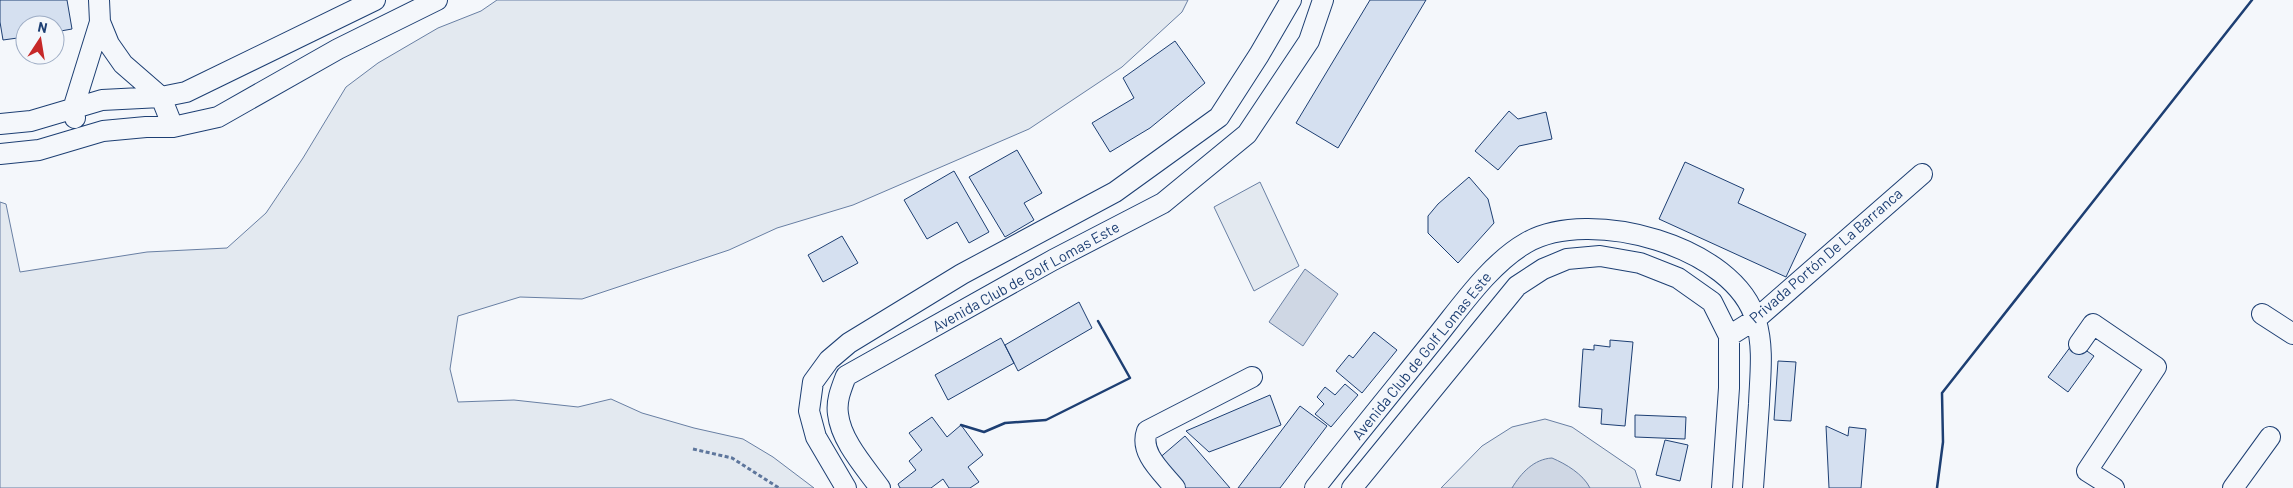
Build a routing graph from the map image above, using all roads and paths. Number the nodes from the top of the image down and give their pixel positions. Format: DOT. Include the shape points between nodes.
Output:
graph roads {
  1 [pos="99,0"];
  2 [pos="375,0"];
  3 [pos="437,0"];
  4 [pos="1291,0"];
  5 [pos="1323,0"];
  6 [pos="100,22"];
  7 [pos="161,97"];
  8 [pos="73,109"];
  9 [pos="0,124"];
  10 [pos="173,127"];
  11 [pos="80,137"];
  12 [pos="0,154"];
  13 [pos="1922,174"];
  14 [pos="2262,314"];
  15 [pos="1756,319"];
  16 [pos="2293,334"];
  17 [pos="1729,336"];
  18 [pos="2079,344"];
  19 [pos="1252,377"];
  20 [pos="2270,437"];
  21 [pos="693,449"];
  22 [pos="779,488"];
  23 [pos="846,488"];
  24 [pos="880,488"];
  25 [pos="1175,488"];
  26 [pos="1314,488"];
  27 [pos="1352,488"];
  28 [pos="1722,488"];
  29 [pos="1754,488"];
  30 [pos="2114,488"];
  31 [pos="2233,488"];
  1 -- 6 [label="street"];
  2 -- 7 [label="street" via="186,92"];
  3 -- 10 [label="street" via="338,49 218,117"];
  4 -- 23 [label="street, Avenida Club de Golf Lomas Este" via="1219,117 1114,192 962,274 849,343 829,360 814,382 809,411 816,437"];
  5 -- 24 [label="street, Avenida Club de Golf Lomas Este" via="1309,41 1247,134 1163,203 1053,260 846,376 839,395 838,415 847,440"];
  6 -- 7 [label="street" via="109,44 123,64"];
  6 -- 8 [label="street"];
  7 -- 8 [label="street" via="102,100"];
  7 -- 10 [label="street"];
  8 -- 9 [label="street" via="32,121"];
  8 -- 11 [label="street"];
  10 -- 11 [label="street" via="103,131"];
  11 -- 12 [label="street" via="39,150"];
  13 -- 15 [label="street, Privada Portón De La Barranca"];
  14 -- 16 [label="street"];
  15 -- 17 [label="street, Privada Portón De La Barranca"];
  15 -- 26 [label="street, Avenida Club de Golf Lomas Este" via="1736,284 1695,254 1649,237 1606,229 1563,230 1526,242 1488,273"];
  15 -- 29 [label="street, Avenida Club de Golf Lomas Este" via="1762,353"];
  17 -- 27 [label="street, Avenida Club de Golf Lomas Este" via="1712,302 1678,278 1640,263 1600,256 1567,259 1517,286"];
  17 -- 28 [label="street, Avenida Club de Golf Lomas Este"];
  18 -- 30 [label="street" via="2093,324 2156,367 2087,471"];
  19 -- 25 [label="street" via="1147,431 1144,445 1148,455"];
  20 -- 31 [label="street"];
  21 -- 22 [label="path" via="732,458"];
}
